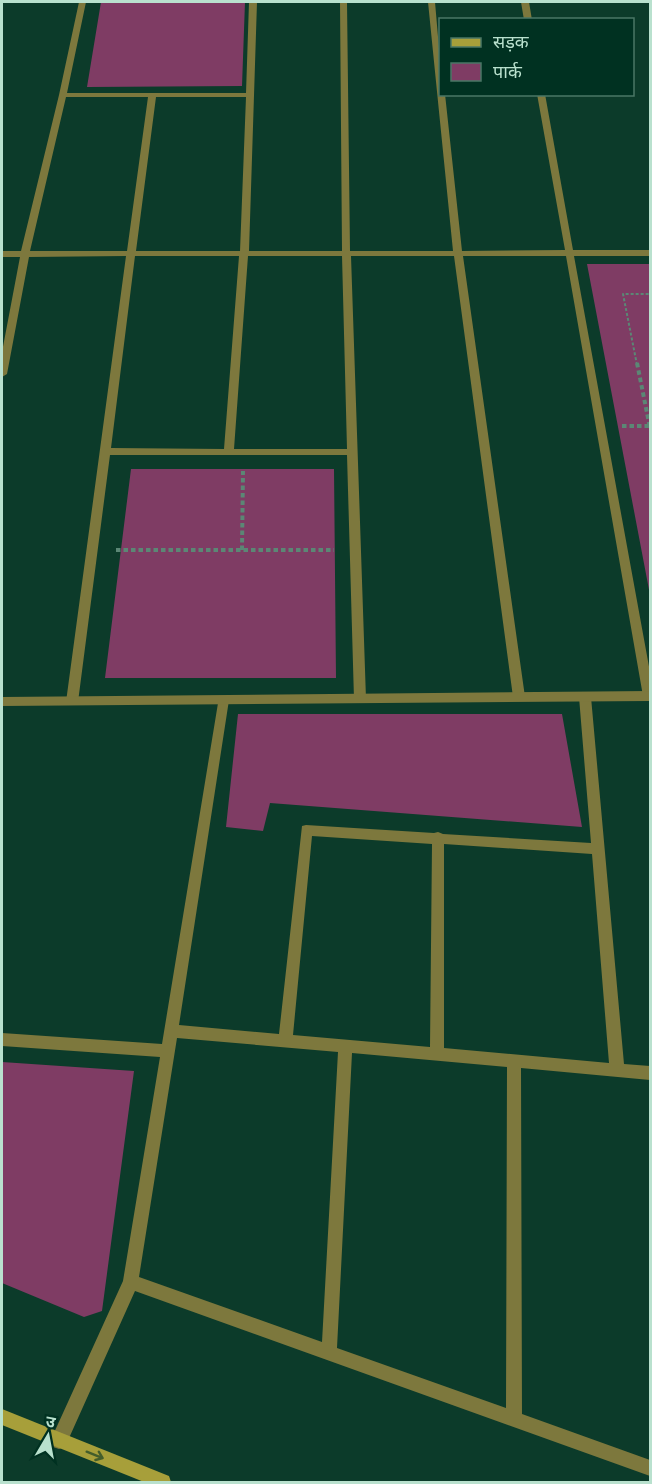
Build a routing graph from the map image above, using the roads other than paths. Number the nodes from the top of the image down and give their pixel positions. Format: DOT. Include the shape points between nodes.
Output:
graph roads {
  1 [pos="82,2"];
  2 [pos="253,2"];
  3 [pos="343,2"];
  4 [pos="430,2"];
  5 [pos="525,2"];
  6 [pos="528,18"];
  7 [pos="439,77"];
  8 [pos="63,95"];
  9 [pos="152,95"];
  10 [pos="250,95"];
  11 [pos="441,96"];
  12 [pos="542,96"];
  13 [pos="2,254"];
  14 [pos="25,254"];
  15 [pos="129,254"];
  16 [pos="244,254"];
  17 [pos="346,254"];
  18 [pos="458,254"];
  19 [pos="570,254"];
  20 [pos="651,254"];
  21 [pos="2,374"];
  22 [pos="104,451"];
  23 [pos="352,452"];
  24 [pos="229,453"];
  25 [pos="650,696"];
  26 [pos="519,697"];
  27 [pos="585,697"];
  28 [pos="360,699"];
  29 [pos="223,700"];
  30 [pos="2,702"];
  31 [pos="72,702"];
  32 [pos="438,837"];
  33 [pos="598,849"];
  34 [pos="171,1031"];
  35 [pos="2,1039"];
  36 [pos="285,1041"];
  37 [pos="345,1046"];
  38 [pos="168,1051"];
  39 [pos="437,1054"];
  40 [pos="514,1061"];
  41 [pos="617,1070"];
  42 [pos="651,1073"];
  43 [pos="131,1282"];
  44 [pos="329,1353"];
  45 [pos="2,1417"];
  46 [pos="514,1419"];
  47 [pos="59,1441"];
  48 [pos="651,1468"];
  49 [pos="163,1482"];
  1 -- 8 [label="street"];
  2 -- 10 [label="street"];
  3 -- 17 [label="street"];
  4 -- 7 [label="street"];
  5 -- 6 [label="street"];
  8 -- 9 [label="street"];
  8 -- 14 [label="street"];
  9 -- 10 [label="street"];
  9 -- 15 [label="street"];
  10 -- 16 [label="street"];
  11 -- 18 [label="street"];
  12 -- 19 [label="street"];
  13 -- 14 [label="street"];
  14 -- 15 [label="street"];
  14 -- 21 [label="street"];
  15 -- 16 [label="street"];
  15 -- 22 [label="street"];
  16 -- 17 [label="street"];
  16 -- 24 [label="street"];
  17 -- 18 [label="street"];
  17 -- 23 [label="street"];
  18 -- 19 [label="street"];
  18 -- 26 [label="street"];
  19 -- 20 [label="street"];
  19 -- 25 [label="street"];
  22 -- 24 [label="street"];
  22 -- 31 [label="street"];
  23 -- 24 [label="street"];
  23 -- 28 [label="street"];
  25 -- 27 [label="street"];
  26 -- 27 [label="street"];
  26 -- 28 [label="street"];
  27 -- 33 [label="street"];
  28 -- 29 [label="street"];
  29 -- 31 [label="street"];
  29 -- 34 [label="street"];
  30 -- 31 [label="street"];
  32 -- 33 [label="street"];
  32 -- 36 [label="street" via="306,830"];
  32 -- 39 [label="street"];
  33 -- 41 [label="street"];
  34 -- 36 [label="street"];
  34 -- 38 [label="street"];
  35 -- 38 [label="street"];
  36 -- 37 [label="street"];
  37 -- 39 [label="street"];
  37 -- 44 [label="street"];
  38 -- 43 [label="street"];
  39 -- 40 [label="street"];
  40 -- 41 [label="street"];
  40 -- 46 [label="street"];
  41 -- 42 [label="street"];
  43 -- 44 [label="street"];
  43 -- 47 [label="street"];
  44 -- 46 [label="street"];
  45 -- 47 [label="main road"];
  46 -- 48 [label="street"];
  47 -- 49 [label="main road, one-way"];
}
